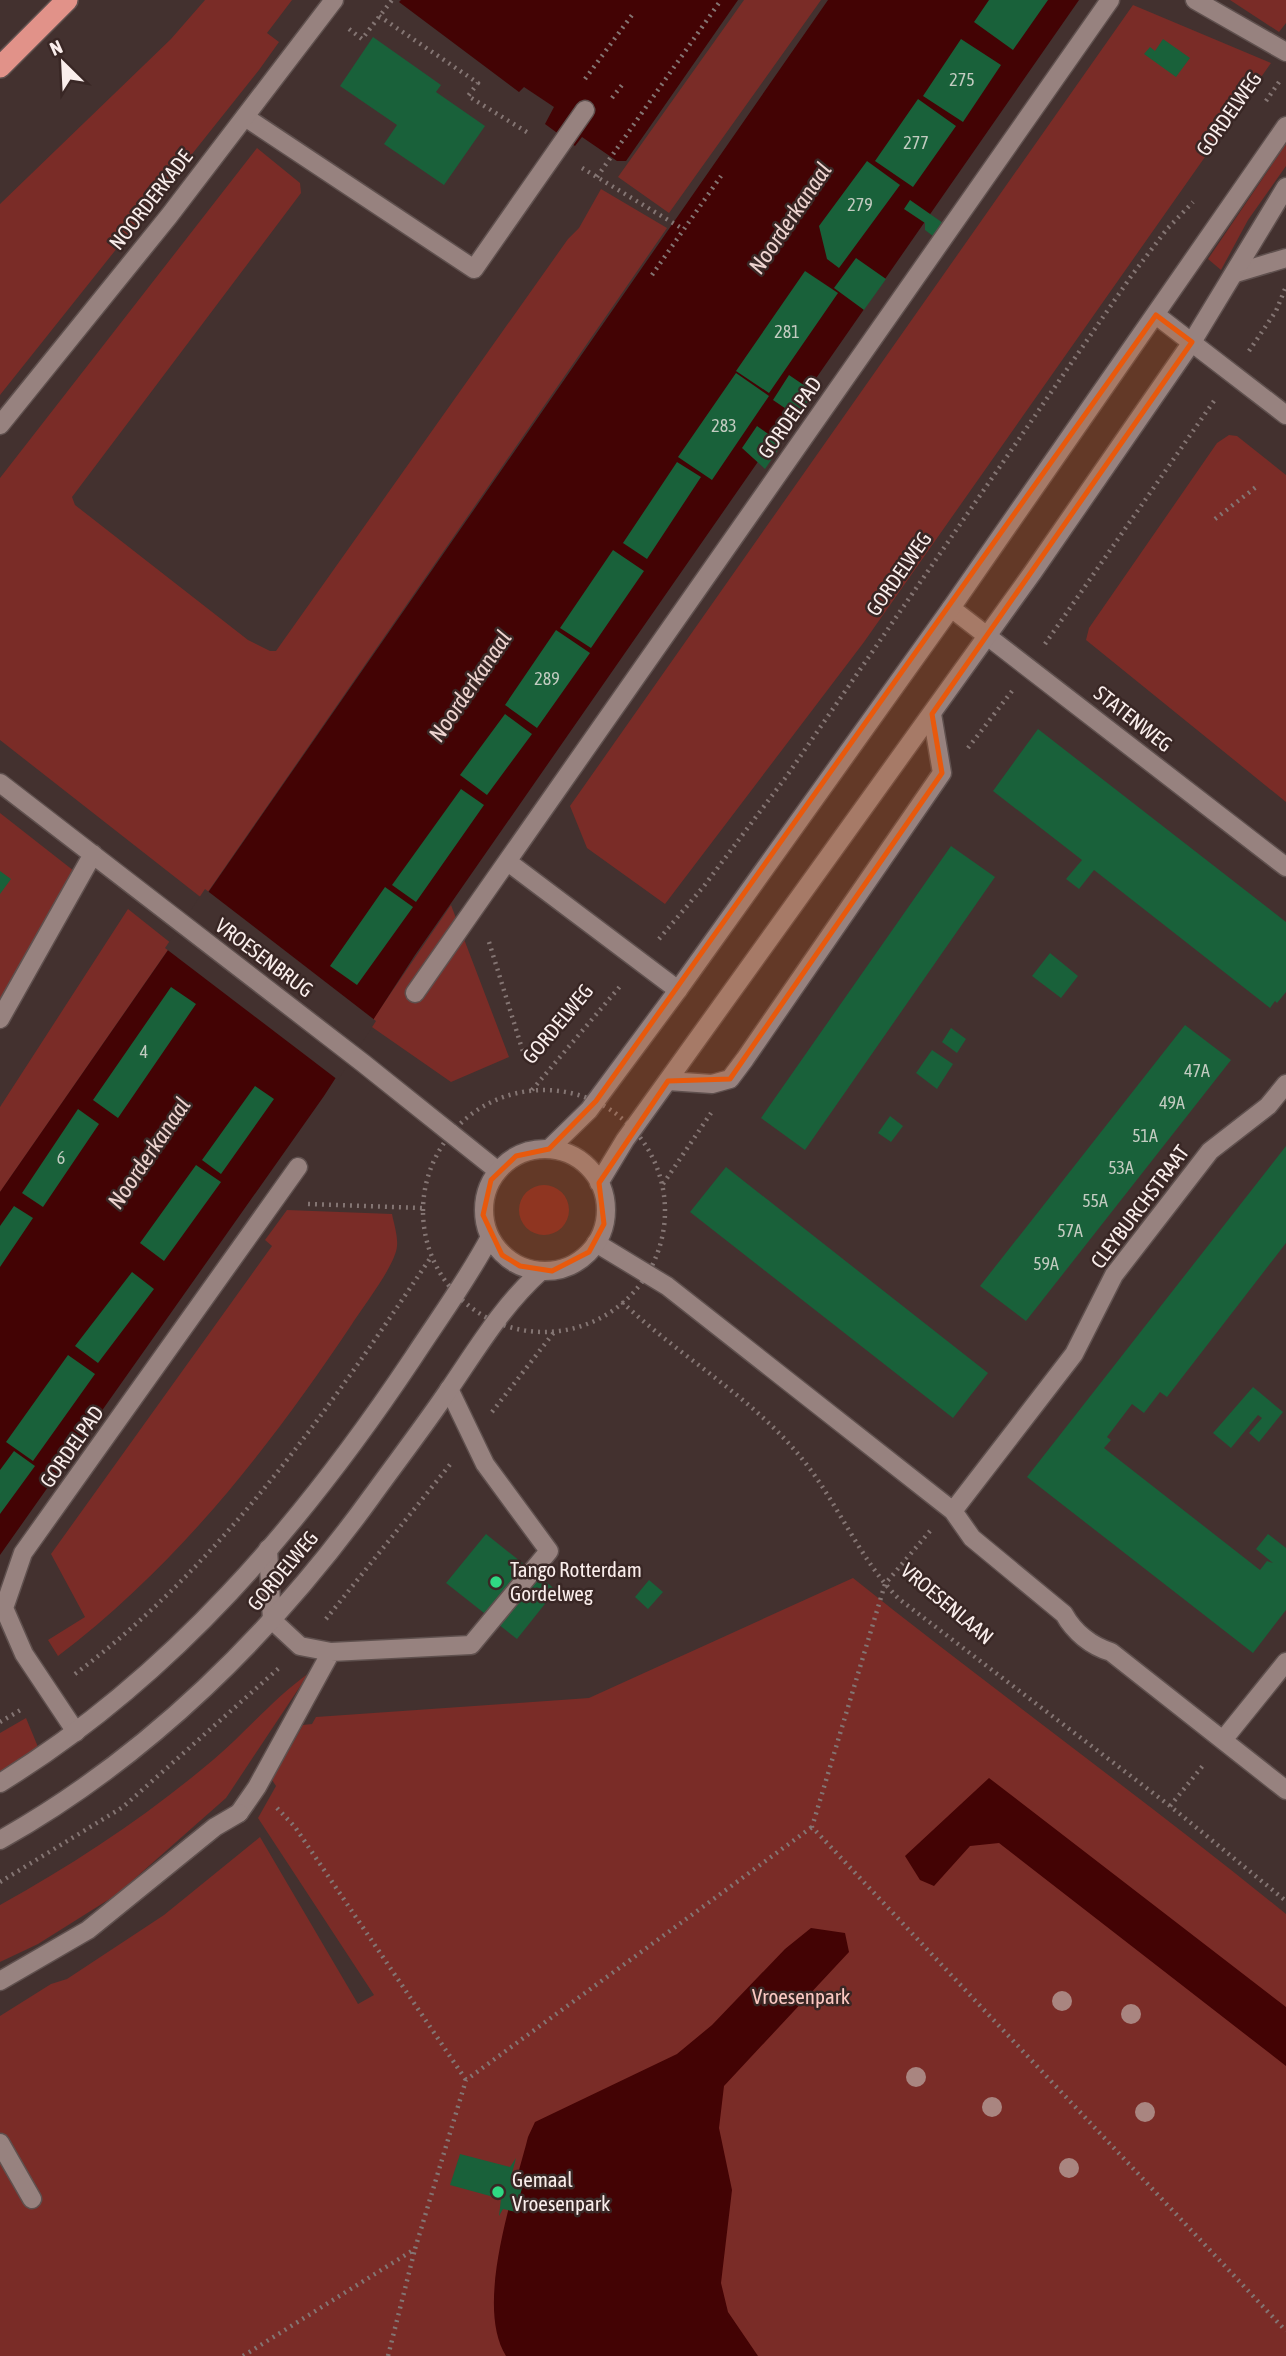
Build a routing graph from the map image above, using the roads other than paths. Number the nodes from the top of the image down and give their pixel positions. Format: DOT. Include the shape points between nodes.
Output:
graph roads {
  1 [pos="67,0"];
  2 [pos="1110,0"];
  3 [pos="1195,0"];
  4 [pos="330,6"];
  5 [pos="1286,52"];
  6 [pos="0,67"];
  7 [pos="585,110"];
  8 [pos="245,117"];
  9 [pos="1286,126"];
  10 [pos="1286,187"];
  11 [pos="1286,258"];
  12 [pos="1236,273"];
  13 [pos="1156,316"];
  14 [pos="1192,342"];
  15 [pos="1286,415"];
  16 [pos="0,425"];
  17 [pos="951,608"];
  18 [pos="988,636"];
  19 [pos="932,713"];
  20 [pos="0,783"];
  21 [pos="93,854"];
  22 [pos="508,862"];
  23 [pos="1286,867"];
  24 [pos="678,990"];
  25 [pos="415,993"];
  26 [pos="0,1019"];
  27 [pos="668,1081"];
  28 [pos="1286,1084"];
  29 [pos="549,1149"];
  30 [pos="298,1167"];
  31 [pos="498,1171"];
  32 [pos="599,1182"];
  33 [pos="490,1237"];
  34 [pos="596,1243"];
  35 [pos="541,1271"];
  36 [pos="449,1389"];
  37 [pos="953,1511"];
  38 [pos="268,1549"];
  39 [pos="272,1620"];
  40 [pos="331,1652"];
  41 [pos="1286,1662"];
  42 [pos="76,1732"];
  43 [pos="1223,1740"];
  44 [pos="0,1783"];
  45 [pos="1286,1790"];
  46 [pos="0,1840"];
  47 [pos="0,1981"];
  48 [pos="0,2143"];
  49 [pos="32,2199"];
  1 -- 6 [label="highway"];
  2 -- 22 [label="street, GORDELPAD"];
  3 -- 5 [label="street"];
  4 -- 8 [label="street, NOORDERKADE"];
  7 -- 8 [label="street" via="474,269"];
  8 -- 16 [label="street, NOORDERKADE"];
  9 -- 13 [label="street"];
  10 -- 12 [label="street"];
  11 -- 12 [label="street"];
  12 -- 14 [label="street"];
  13 -- 14 [label="street"];
  13 -- 17 [label="street"];
  14 -- 15 [label="street"];
  14 -- 18 [label="street"];
  17 -- 18 [label="street, STATENWEG"];
  17 -- 24 [label="street"];
  18 -- 19 [label="street"];
  18 -- 23 [label="street, STATENWEG"];
  19 -- 27 [label="street"];
  19 -- 27 [label="street" via="943,773 730,1079 712,1084"];
  20 -- 21 [label="street, VROESENBRUG"];
  21 -- 26 [label="street"];
  21 -- 31 [label="street, VROESENBRUG"];
  22 -- 24 [label="street"];
  22 -- 25 [label="street, GORDELPAD"];
  24 -- 29 [label="street" via="589,1110"];
  27 -- 32 [label="street"];
  28 -- 37 [label="street, CLEYBURCHSTRAAT" via="1268,1107 1210,1151 1114,1275 1074,1354"];
  29 -- 31 [label="street" via="516,1156"];
  29 -- 32 [label="street" via="578,1159"];
  30 -- 42 [label="street, GORDELPAD" via="23,1553 4,1608 24,1654"];
  31 -- 33 [label="street" via="484,1203"];
  32 -- 34 [label="street" via="606,1213"];
  33 -- 35 [label="street" via="511,1261"];
  33 -- 38 [label="street, GORDELWEG" via="363,1432"];
  34 -- 35 [label="street" via="572,1265"];
  34 -- 37 [label="street" via="667,1286"];
  35 -- 36 [label="street, GORDELWEG" via="502,1310"];
  36 -- 39 [label="street, GORDELWEG" via="347,1530"];
  36 -- 40 [label="street" via="485,1464 549,1551 471,1645"];
  37 -- 43 [label="street" via="972,1538 1064,1614 1071,1627 1111,1652"];
  38 -- 39 [label="street"];
  38 -- 42 [label="street, GORDELWEG" via="186,1638"];
  39 -- 40 [label="street" via="300,1646"];
  39 -- 46 [label="street, GORDELWEG" via="138,1745 55,1807"];
  40 -- 47 [label="street" via="239,1813 215,1827 89,1930"];
  41 -- 43 [label="street"];
  42 -- 44 [label="street, GORDELWEG"];
  43 -- 45 [label="street"];
  48 -- 49 [label="street"];
}
